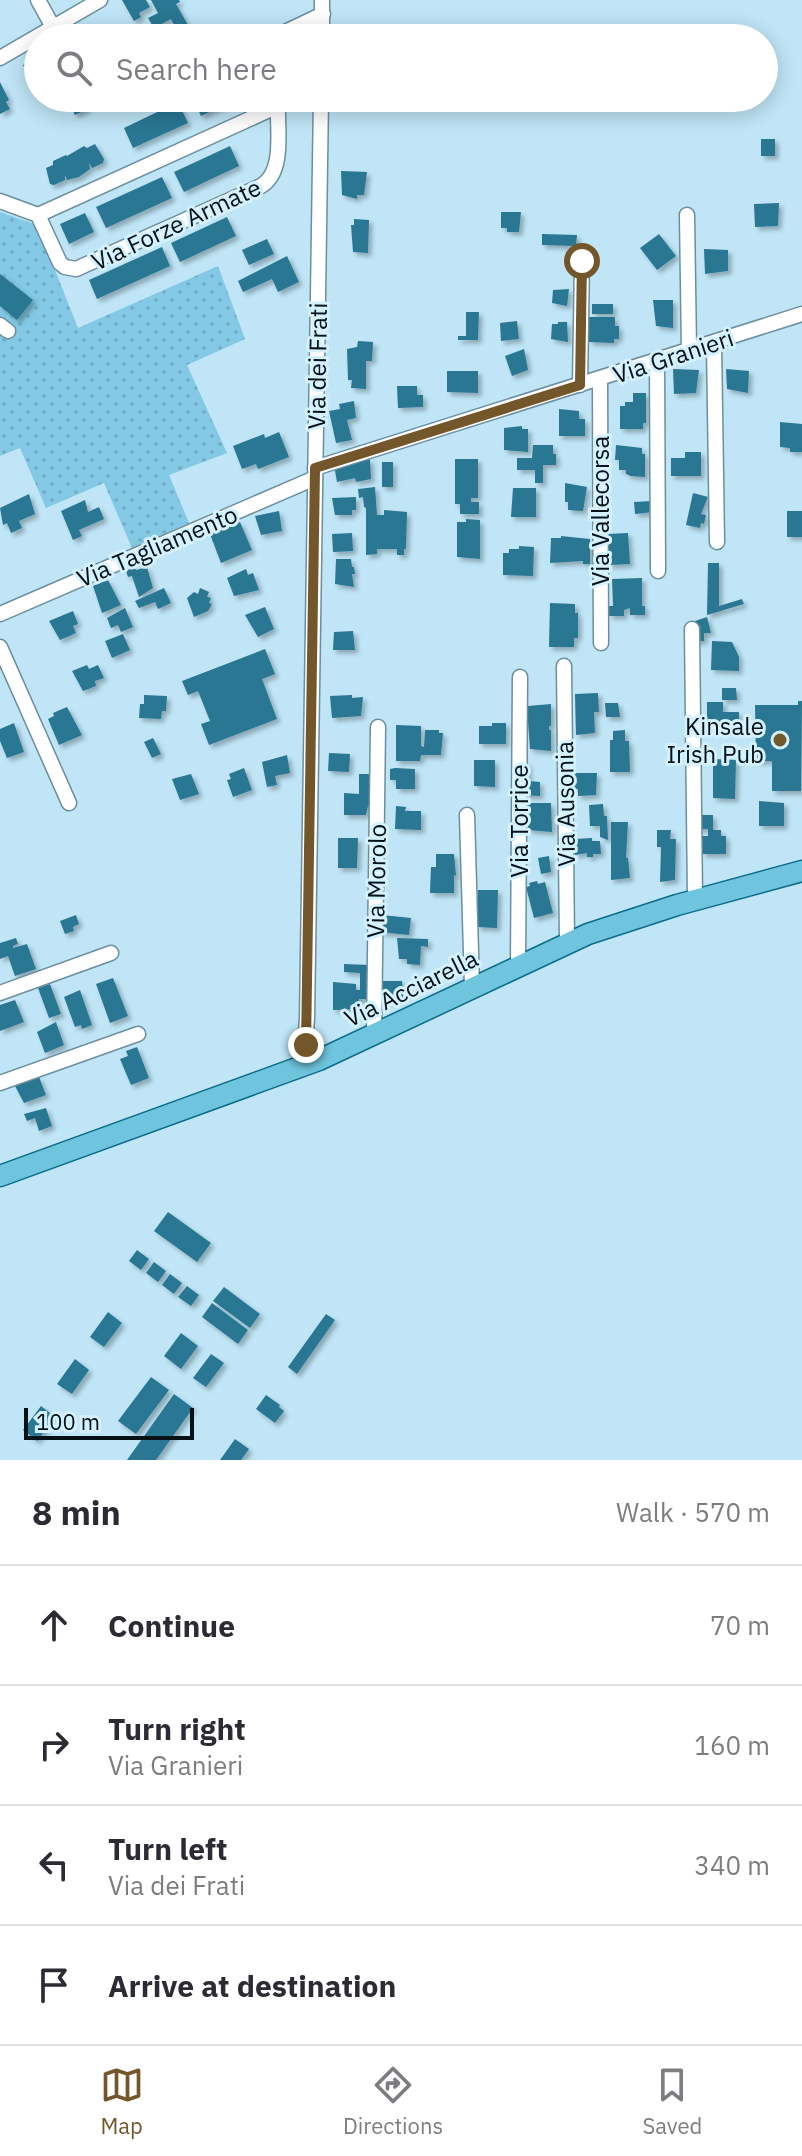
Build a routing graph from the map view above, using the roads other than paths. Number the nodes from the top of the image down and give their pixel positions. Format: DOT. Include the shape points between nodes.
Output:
graph roads {
  1 [pos="38,0"];
  2 [pos="100,0"];
  3 [pos="322,7"];
  4 [pos="51,24"];
  5 [pos="58,24"];
  6 [pos="297,24"];
  7 [pos="24,44"];
  8 [pos="0,58"];
  9 [pos="257,112"];
  10 [pos="278,112"];
  11 [pos="321,112"];
  12 [pos="0,201"];
  13 [pos="38,215"];
  14 [pos="687,215"];
  15 [pos="582,261"];
  16 [pos="802,314"];
  17 [pos="714,343"];
  18 [pos="689,351"];
  19 [pos="657,361"];
  20 [pos="600,379"];
  21 [pos="580,385"];
  22 [pos="315,473"];
  23 [pos="717,542"];
  24 [pos="658,571"];
  25 [pos="0,614"];
  26 [pos="692,629"];
  27 [pos="601,643"];
  28 [pos="0,647"];
  29 [pos="564,666"];
  30 [pos="520,677"];
  31 [pos="378,727"];
  32 [pos="69,803"];
  33 [pos="467,815"];
  34 [pos="802,871"];
  35 [pos="695,900"];
  36 [pos="567,942"];
  37 [pos="111,953"];
  38 [pos="518,965"];
  39 [pos="472,987"];
  40 [pos="0,993"];
  41 [pos="138,1034"];
  42 [pos="374,1035"];
  43 [pos="311,1063"];
  44 [pos="0,1083"];
  45 [pos="0,1176"];
  1 -- 4 [label="street"];
  2 -- 5 [label="street"];
  3 -- 6 [label="street"];
  7 -- 8 [label="street"];
  9 -- 13 [label="street"];
  10 -- 13 [label="street, Via Forze Armate" via="275,168 269,181 76,269 60,263"];
  11 -- 22 [label="street, Via dei Frati"];
  12 -- 13 [label="street"];
  14 -- 18 [label="street"];
  15 -- 21 [label="street"];
  16 -- 17 [label="street, Via Granieri"];
  17 -- 18 [label="street, Via Granieri"];
  17 -- 23 [label="street"];
  18 -- 19 [label="street, Via Granieri"];
  19 -- 20 [label="street, Via Granieri"];
  19 -- 24 [label="street"];
  20 -- 21 [label="street, Via Granieri"];
  20 -- 27 [label="street, Via Vallecorsa"];
  21 -- 22 [label="street, Via Granieri"];
  22 -- 25 [label="street, Via Tagliamento"];
  22 -- 43 [label="street, Via dei Frati" via="307,1019"];
  26 -- 35 [label="street"];
  28 -- 32 [label="street"];
  29 -- 36 [label="street, Via Ausonia"];
  30 -- 38 [label="street, Via Torrice"];
  31 -- 42 [label="street, Via Morolo"];
  33 -- 39 [label="street"];
  34 -- 35 [label="main road, Via Acciarella"];
  35 -- 36 [label="main road, Via Acciarella"];
  36 -- 38 [label="main road, Via Acciarella"];
  37 -- 40 [label="street"];
  38 -- 39 [label="main road, Via Acciarella"];
  39 -- 42 [label="main road, Via Acciarella"];
  41 -- 44 [label="street"];
  42 -- 43 [label="main road, Via Acciarella"];
  43 -- 45 [label="main road, Via Acciarella"];
}
